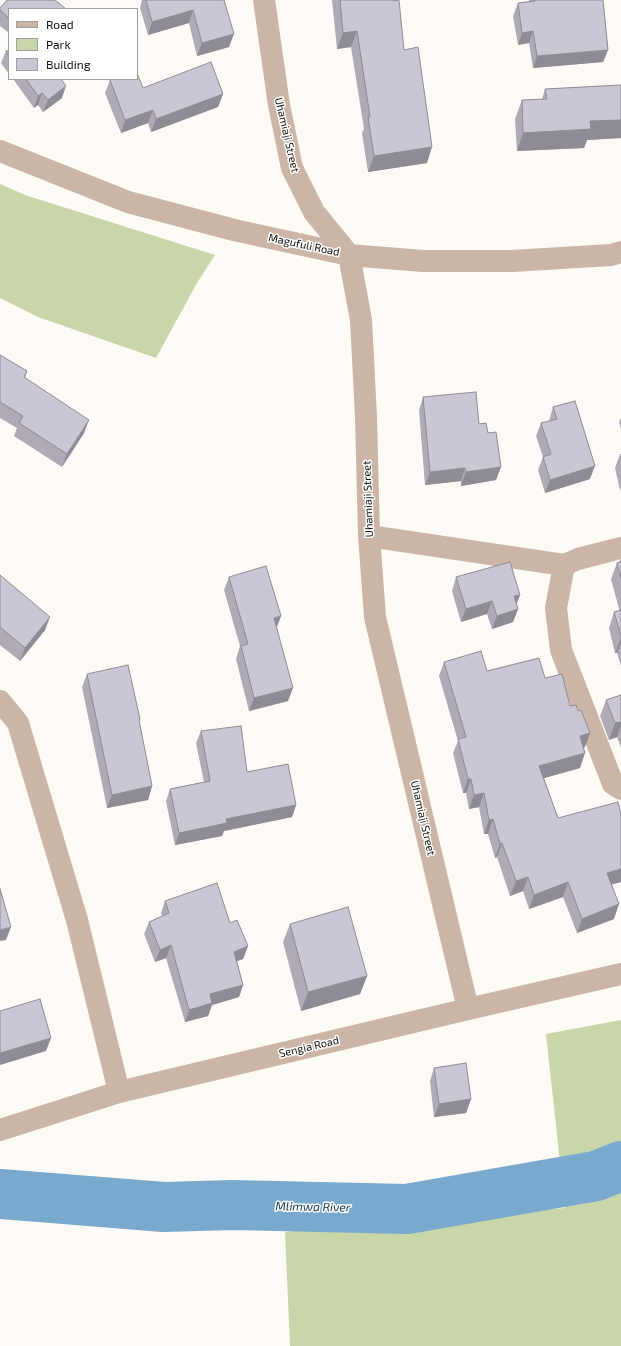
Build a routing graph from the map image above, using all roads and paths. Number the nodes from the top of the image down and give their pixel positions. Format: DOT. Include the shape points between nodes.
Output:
graph roads {
  1 [pos="264,0"];
  2 [pos="0,151"];
  3 [pos="621,252"];
  4 [pos="349,255"];
  5 [pos="369,536"];
  6 [pos="621,548"];
  7 [pos="564,565"];
  8 [pos="0,701"];
  9 [pos="621,789"];
  10 [pos="621,974"];
  11 [pos="468,1009"];
  12 [pos="119,1092"];
  13 [pos="0,1130"];
  1 -- 4 [label="street, Uhamiaji Street" via="279,105 292,168 314,212"];
  2 -- 4 [label="street, Magufuli Road" via="128,202 234,230"];
  3 -- 4 [label="street, Magufuli Road" via="610,255 512,261 423,261"];
  4 -- 5 [label="street, Uhamiaji Street" via="361,320"];
  5 -- 7 [label="street"];
  5 -- 11 [label="street, Uhamiaji Street" via="375,617"];
  6 -- 7 [label="street"];
  7 -- 9 [label="street" via="556,608 561,650 613,784"];
  8 -- 12 [label="street" via="18,723 77,920"];
  10 -- 11 [label="street, Sengia Road"];
  11 -- 12 [label="street, Sengia Road"];
  12 -- 13 [label="street, Sengia Road"];
}
